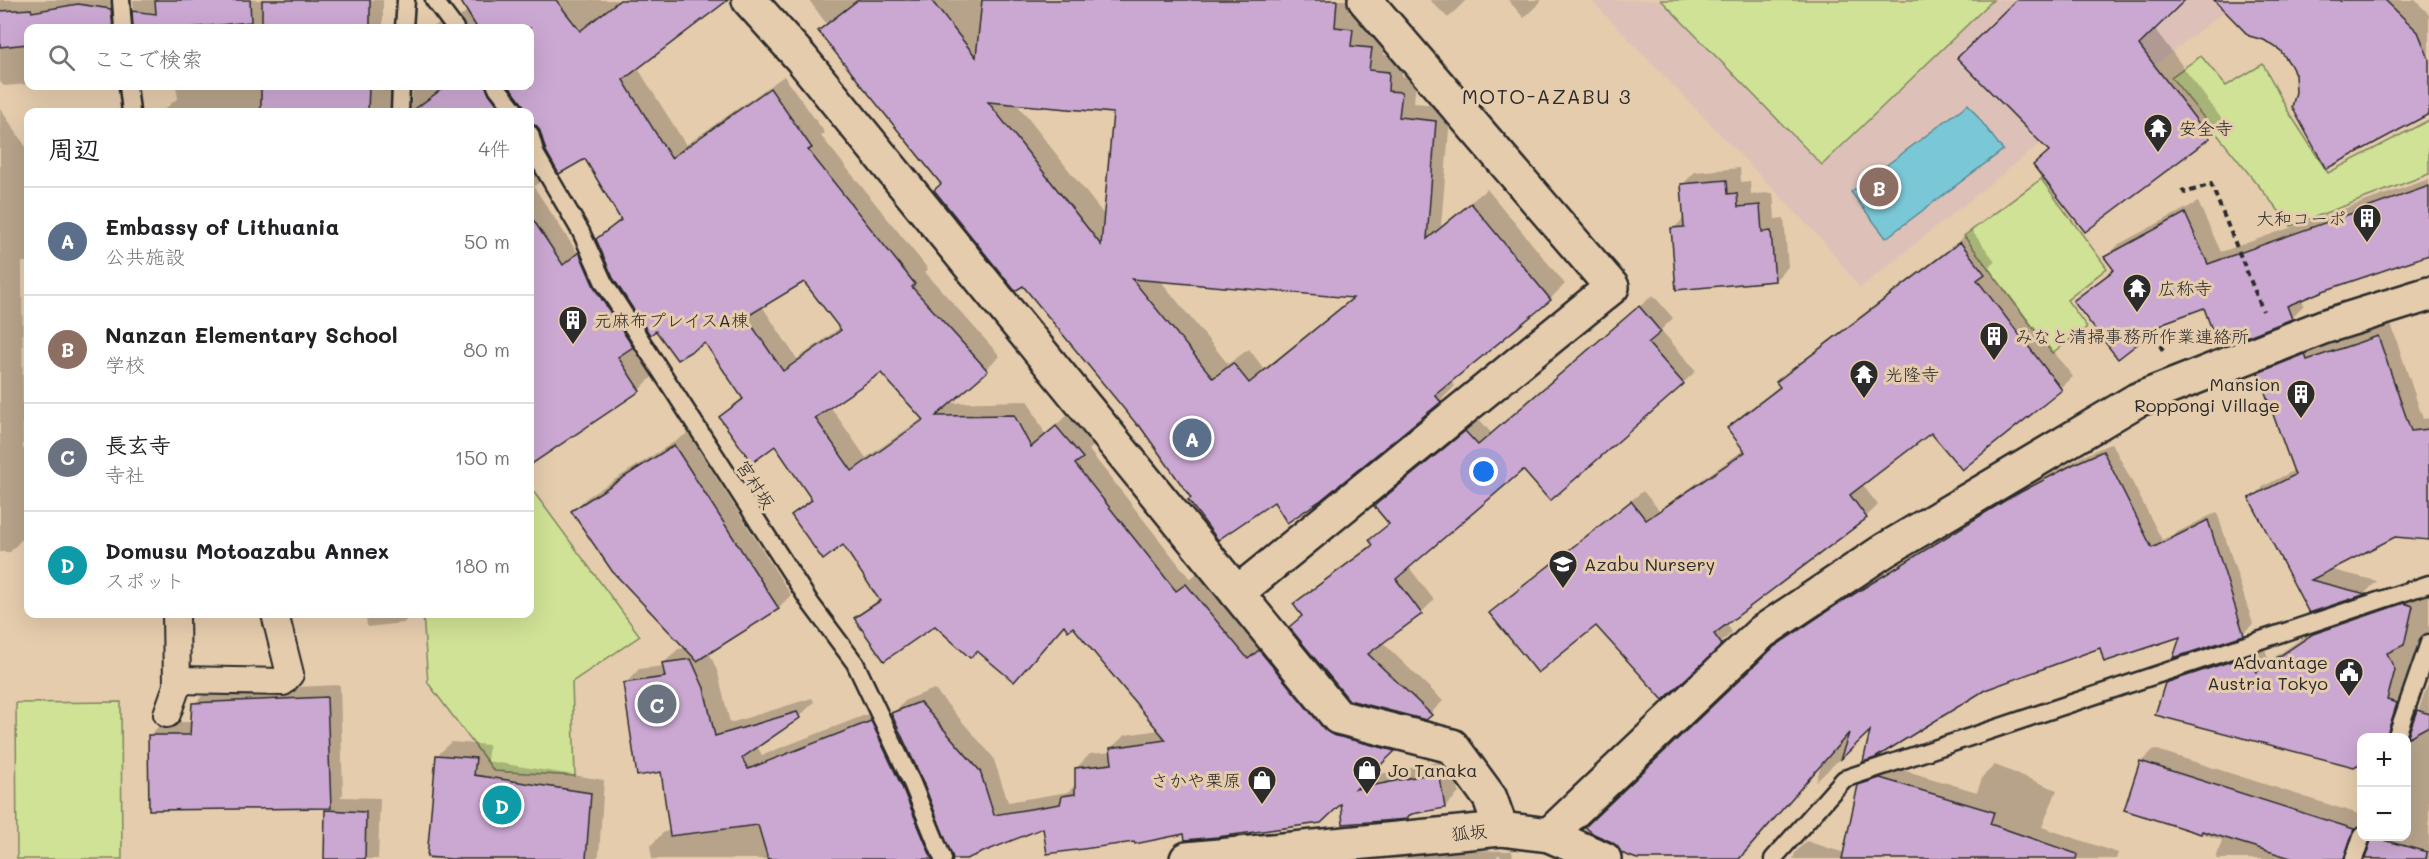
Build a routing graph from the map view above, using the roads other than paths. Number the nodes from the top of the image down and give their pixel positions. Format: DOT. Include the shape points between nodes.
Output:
graph roads {
  1 [pos="121,0"];
  2 [pos="406,0"];
  3 [pos="434,0"];
  4 [pos="749,0"];
  5 [pos="1365,0"];
  6 [pos="123,24"];
  7 [pos="404,24"];
  8 [pos="452,24"];
  9 [pos="129,90"];
  10 [pos="401,90"];
  11 [pos="499,90"];
  12 [pos="131,108"];
  13 [pos="400,108"];
  14 [pos="513,108"];
  15 [pos="534,148"];
  16 [pos="2429,294"];
  17 [pos="2429,584"];
  18 [pos="1237,593"];
  19 [pos="176,618"];
  20 [pos="276,618"];
  21 [pos="2429,644"];
  22 [pos="177,680"];
  23 [pos="167,714"];
  24 [pos="2398,733"];
  25 [pos="1501,829"];
  26 [pos="1549,834"];
  27 [pos="2361,841"];
  28 [pos="943,859"];
  29 [pos="1187,859"];
  30 [pos="1604,859"];
  31 [pos="1773,859"];
  32 [pos="2354,859"];
  1 -- 6 [label="lane"];
  2 -- 7 [label="lane"];
  3 -- 8 [label="lane"];
  4 -- 18 [label="street" via="801,58"];
  5 -- 18 [label="street" via="1612,287"];
  9 -- 12 [label="lane"];
  10 -- 13 [label="lane"];
  11 -- 14 [label="lane"];
  15 -- 28 [label="lane, 宮村坂" via="581,231 604,283 799,585 855,663"];
  16 -- 26 [label="street" via="2323,327 2137,400 1885,550 1762,632"];
  17 -- 31 [label="lane" via="1844,779"];
  18 -- 25 [label="street" via="1338,717 1452,746 1490,798"];
  19 -- 22 [label="street"];
  20 -- 22 [label="street" via="290,674 284,682"];
  21 -- 24 [label="lane"];
  22 -- 23 [label="street"];
  25 -- 26 [label="street, 狐坂"];
  25 -- 29 [label="street, 狐坂"];
  26 -- 30 [label="street, 狐坂"];
  27 -- 32 [label="lane"];
}
